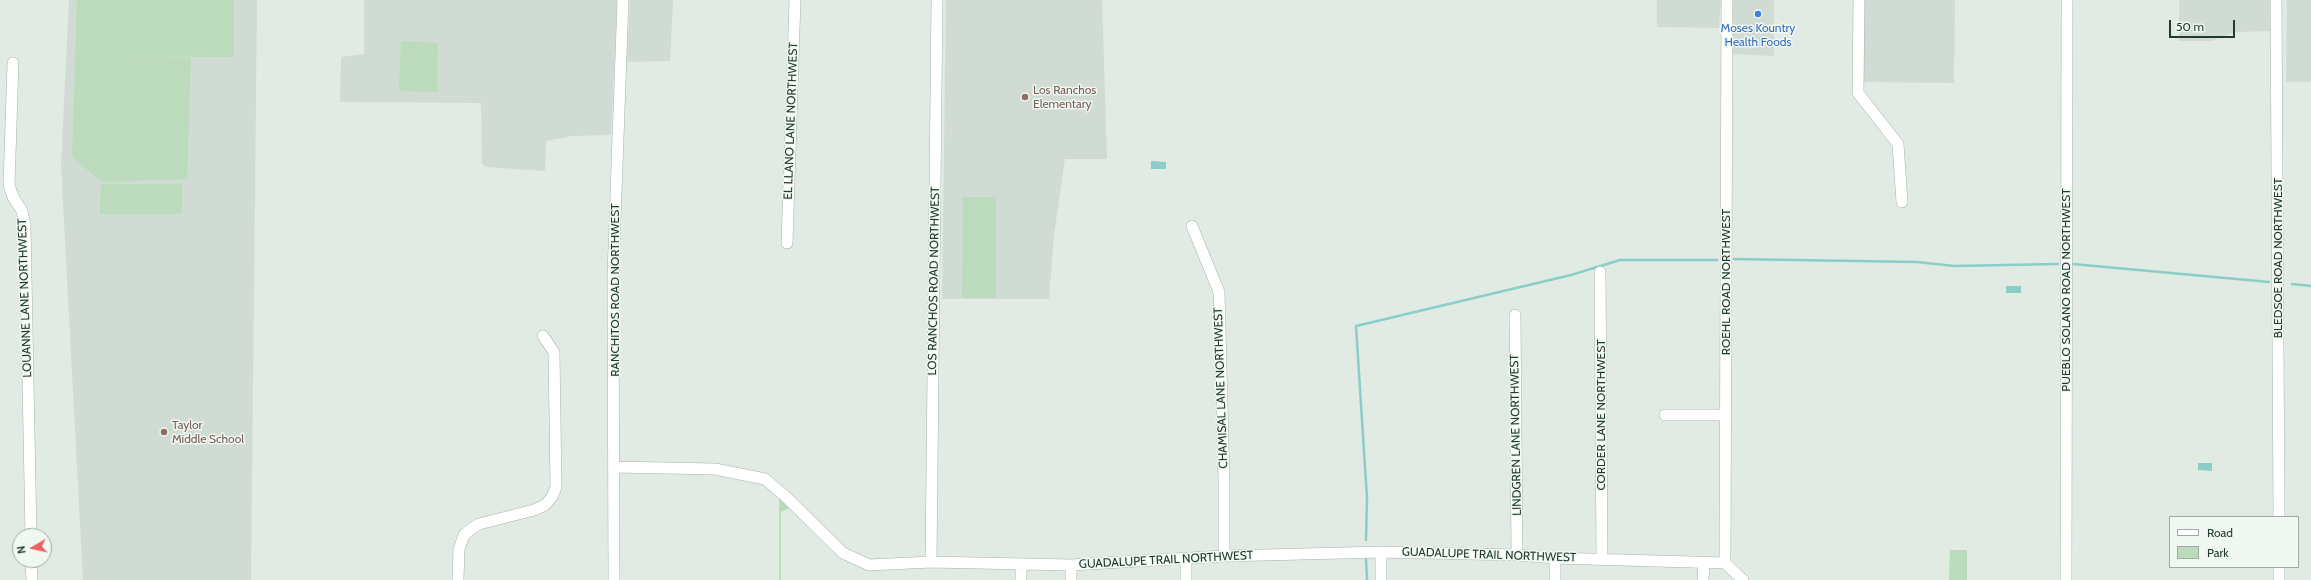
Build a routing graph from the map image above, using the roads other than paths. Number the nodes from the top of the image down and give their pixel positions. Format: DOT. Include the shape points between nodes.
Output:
graph roads {
  1 [pos="622,0"];
  2 [pos="795,0"];
  3 [pos="937,0"];
  4 [pos="1727,0"];
  5 [pos="1859,0"];
  6 [pos="2067,0"];
  7 [pos="2276,0"];
  8 [pos="13,63"];
  9 [pos="1902,202"];
  10 [pos="1192,226"];
  11 [pos="787,243"];
  12 [pos="1600,272"];
  13 [pos="1515,315"];
  14 [pos="543,336"];
  15 [pos="1665,415"];
  16 [pos="1725,415"];
  17 [pos="614,467"];
  18 [pos="2279,516"];
  19 [pos="31,528"];
  20 [pos="1381,552"];
  21 [pos="1517,555"];
  22 [pos="1224,556"];
  23 [pos="1186,558"];
  24 [pos="1555,558"];
  25 [pos="1602,558"];
  26 [pos="931,562"];
  27 [pos="1704,563"];
  28 [pos="1725,563"];
  29 [pos="1021,564"];
  30 [pos="1071,566"];
  31 [pos="31,568"];
  32 [pos="2279,568"];
  33 [pos="32,580"];
  34 [pos="458,580"];
  35 [pos="614,580"];
  36 [pos="1020,580"];
  37 [pos="1071,580"];
  38 [pos="1186,580"];
  39 [pos="1380,580"];
  40 [pos="1555,580"];
  41 [pos="1703,580"];
  42 [pos="1743,580"];
  43 [pos="2066,580"];
  44 [pos="2279,580"];
  1 -- 17 [label="street, RANCHITOS ROAD NORTHWEST" via="613,276"];
  2 -- 11 [label="street, EL LLANO LANE NORTHWEST"];
  3 -- 26 [label="street, LOS RANCHOS ROAD NORTHWEST"];
  4 -- 16 [label="street, ROEHL ROAD NORTHWEST"];
  5 -- 9 [label="street" via="1858,93 1898,144"];
  6 -- 43 [label="street, PUEBLO SOLANO ROAD NORTHWEST"];
  7 -- 18 [label="street, BLEDSOE ROAD NORTHWEST"];
  8 -- 19 [label="street, LOUANNE LANE NORTHWEST" via="9,185 13,198 22,211 24,225"];
  10 -- 22 [label="street, CHAMISAL LANE NORTHWEST" via="1219,292"];
  12 -- 25 [label="street, CORDER LANE NORTHWEST"];
  13 -- 21 [label="street, LINDGREN LANE NORTHWEST"];
  14 -- 34 [label="street" via="554,352 556,487 545,505 479,524 464,535 459,549"];
  15 -- 16 [label="street"];
  16 -- 28 [label="street, ROEHL ROAD NORTHWEST"];
  17 -- 26 [label="street, GUADALUPE TRAIL NORTHWEST" via="715,469 765,480 843,553 869,565"];
  17 -- 35 [label="street, RANCHITOS ROAD NORTHWEST"];
  20 -- 21 [label="street, GUADALUPE TRAIL NORTHWEST"];
  20 -- 22 [label="street, GUADALUPE TRAIL NORTHWEST"];
  20 -- 39 [label="street"];
  21 -- 24 [label="street, GUADALUPE TRAIL NORTHWEST"];
  22 -- 23 [label="street, GUADALUPE TRAIL NORTHWEST"];
  23 -- 30 [label="street, GUADALUPE TRAIL NORTHWEST"];
  23 -- 38 [label="street"];
  24 -- 25 [label="street, GUADALUPE TRAIL NORTHWEST"];
  24 -- 40 [label="street"];
  25 -- 27 [label="street, GUADALUPE TRAIL NORTHWEST"];
  26 -- 29 [label="street, GUADALUPE TRAIL NORTHWEST"];
  27 -- 28 [label="street, GUADALUPE TRAIL NORTHWEST"];
  27 -- 41 [label="street"];
  28 -- 42 [label="street"];
  29 -- 30 [label="street, GUADALUPE TRAIL NORTHWEST"];
  29 -- 36 [label="street"];
  30 -- 37 [label="street"];
  31 -- 33 [label="street"];
  32 -- 44 [label="street"];
}
